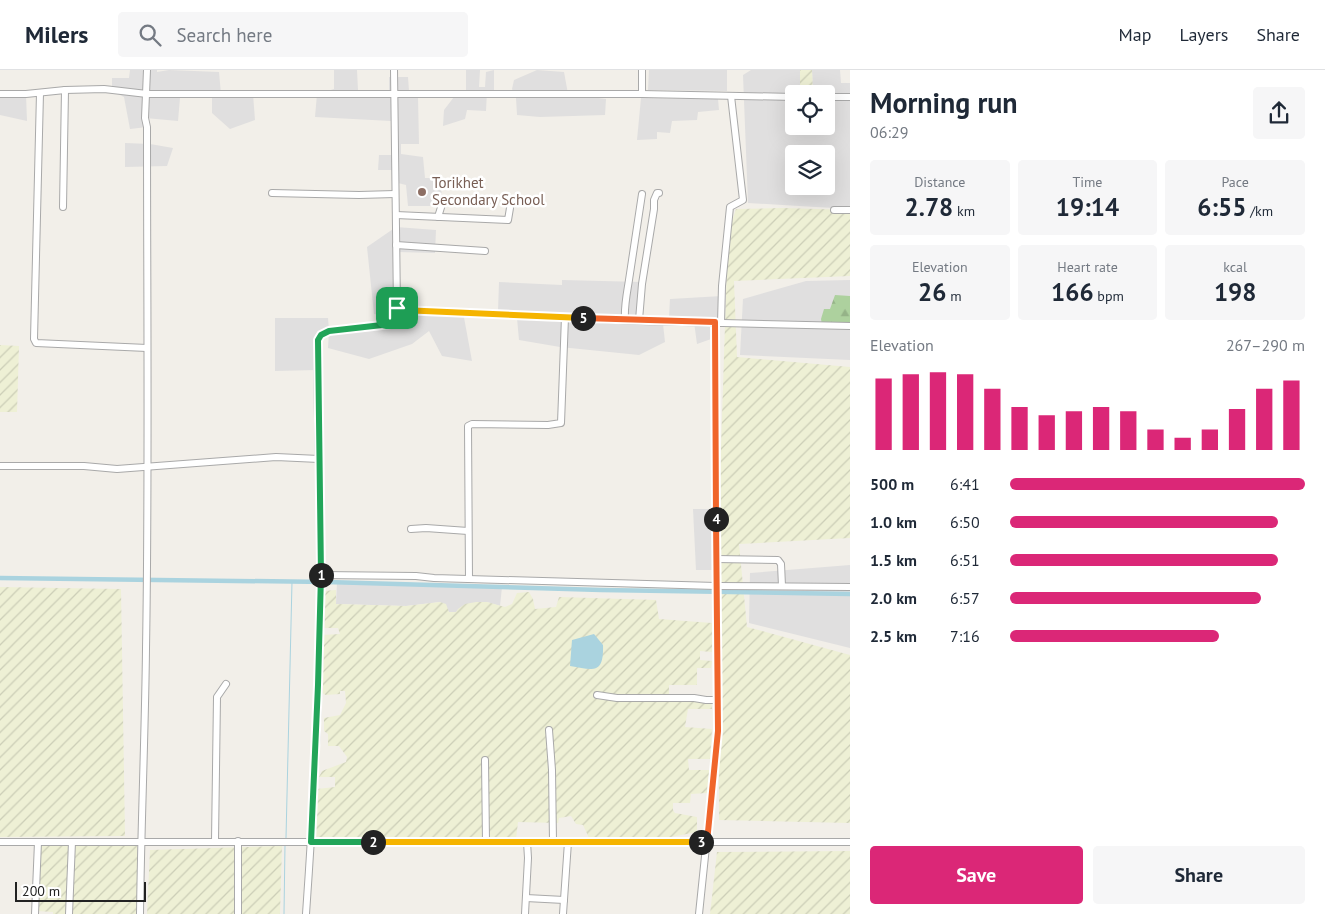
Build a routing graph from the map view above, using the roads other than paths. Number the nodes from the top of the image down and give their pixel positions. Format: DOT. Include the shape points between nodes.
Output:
graph roads {
  1 [pos="147,70"];
  2 [pos="394,70"];
  3 [pos="642,70"];
  4 [pos="65,90"];
  5 [pos="40,93"];
  6 [pos="0,94"];
  7 [pos="147,94"];
  8 [pos="394,94"];
  9 [pos="642,94"];
  10 [pos="731,96"];
  11 [pos="785,97"];
  12 [pos="835,97"];
  13 [pos="850,97"];
  14 [pos="659,193"];
  15 [pos="272,194"];
  16 [pos="396,194"];
  17 [pos="642,194"];
  18 [pos="489,200"];
  19 [pos="64,207"];
  20 [pos="510,208"];
  21 [pos="834,210"];
  22 [pos="850,210"];
  23 [pos="396,215"];
  24 [pos="438,217"];
  25 [pos="396,245"];
  26 [pos="485,250"];
  27 [pos="397,308"];
  28 [pos="565,317"];
  29 [pos="625,320"];
  30 [pos="638,320"];
  31 [pos="718,323"];
  32 [pos="850,326"];
  33 [pos="147,348"];
  34 [pos="319,459"];
  35 [pos="0,466"];
  36 [pos="148,467"];
  37 [pos="411,529"];
  38 [pos="468,530"];
  39 [pos="716,559"];
  40 [pos="469,579"];
  41 [pos="320,580"];
  42 [pos="716,586"];
  43 [pos="782,586"];
  44 [pos="850,587"];
  45 [pos="226,684"];
  46 [pos="597,694"];
  47 [pos="718,700"];
  48 [pos="549,730"];
  49 [pos="485,760"];
  50 [pos="140,841"];
  51 [pos="215,841"];
  52 [pos="238,841"];
  53 [pos="0,842"];
  54 [pos="38,842"];
  55 [pos="72,842"];
  56 [pos="311,842"];
  57 [pos="486,842"];
  58 [pos="527,842"];
  59 [pos="553,842"];
  60 [pos="568,842"];
  61 [pos="707,842"];
  62 [pos="850,842"];
  63 [pos="526,898"];
  64 [pos="564,900"];
  65 [pos="35,914"];
  66 [pos="69,914"];
  67 [pos="140,914"];
  68 [pos="238,914"];
  69 [pos="306,914"];
  70 [pos="525,914"];
  71 [pos="562,914"];
  72 [pos="699,914"];
  1 -- 7 [label="street"];
  2 -- 8 [label="street"];
  3 -- 9 [label="street"];
  4 -- 5 [label="street"];
  4 -- 7 [label="street" via="104,89"];
  4 -- 19 [label="street"];
  5 -- 6 [label="street"];
  5 -- 33 [label="street" via="34,339 36,343"];
  7 -- 8 [label="street"];
  7 -- 33 [label="street"];
  8 -- 9 [label="street"];
  8 -- 16 [label="street"];
  9 -- 10 [label="street"];
  10 -- 11 [label="street"];
  10 -- 31 [label="street" via="743,200 730,207"];
  12 -- 13 [label="street"];
  14 -- 30 [label="street" via="654,200"];
  15 -- 16 [label="street"];
  16 -- 23 [label="street"];
  17 -- 29 [label="street"];
  18 -- 24 [label="street" via="443,201"];
  20 -- 24 [label="street" via="508,220"];
  21 -- 22 [label="street"];
  23 -- 24 [label="street"];
  23 -- 25 [label="street"];
  25 -- 26 [label="street"];
  25 -- 27 [label="street"];
  27 -- 28 [label="street"];
  27 -- 34 [label="street" via="391,324 329,331 318,340"];
  28 -- 29 [label="street"];
  28 -- 38 [label="street" via="561,423 468,426"];
  29 -- 30 [label="street"];
  30 -- 31 [label="street"];
  31 -- 32 [label="street"];
  31 -- 39 [label="street"];
  33 -- 36 [label="street"];
  34 -- 36 [label="street" via="276,457"];
  34 -- 41 [label="street"];
  35 -- 36 [label="street"];
  36 -- 50 [label="street"];
  37 -- 38 [label="street"];
  38 -- 40 [label="street"];
  39 -- 42 [label="street"];
  39 -- 43 [label="street" via="778,560"];
  40 -- 41 [label="street" via="416,576"];
  40 -- 42 [label="street"];
  41 -- 56 [label="street"];
  42 -- 43 [label="street"];
  42 -- 47 [label="street"];
  43 -- 44 [label="street"];
  45 -- 51 [label="street" via="217,697"];
  46 -- 47 [label="street" via="617,698"];
  47 -- 61 [label="street"];
  48 -- 59 [label="street"];
  49 -- 57 [label="street"];
  50 -- 51 [label="street"];
  50 -- 55 [label="street"];
  50 -- 67 [label="street"];
  51 -- 52 [label="street"];
  52 -- 56 [label="street"];
  52 -- 68 [label="street"];
  53 -- 54 [label="street"];
  54 -- 55 [label="street"];
  54 -- 65 [label="street"];
  55 -- 66 [label="street"];
  56 -- 57 [label="street"];
  56 -- 69 [label="street"];
  57 -- 58 [label="street"];
  58 -- 59 [label="street"];
  58 -- 63 [label="street"];
  59 -- 60 [label="street"];
  60 -- 61 [label="street"];
  60 -- 64 [label="street"];
  61 -- 62 [label="street"];
  61 -- 72 [label="street"];
  63 -- 64 [label="street"];
  63 -- 70 [label="street"];
  64 -- 71 [label="street"];
}
